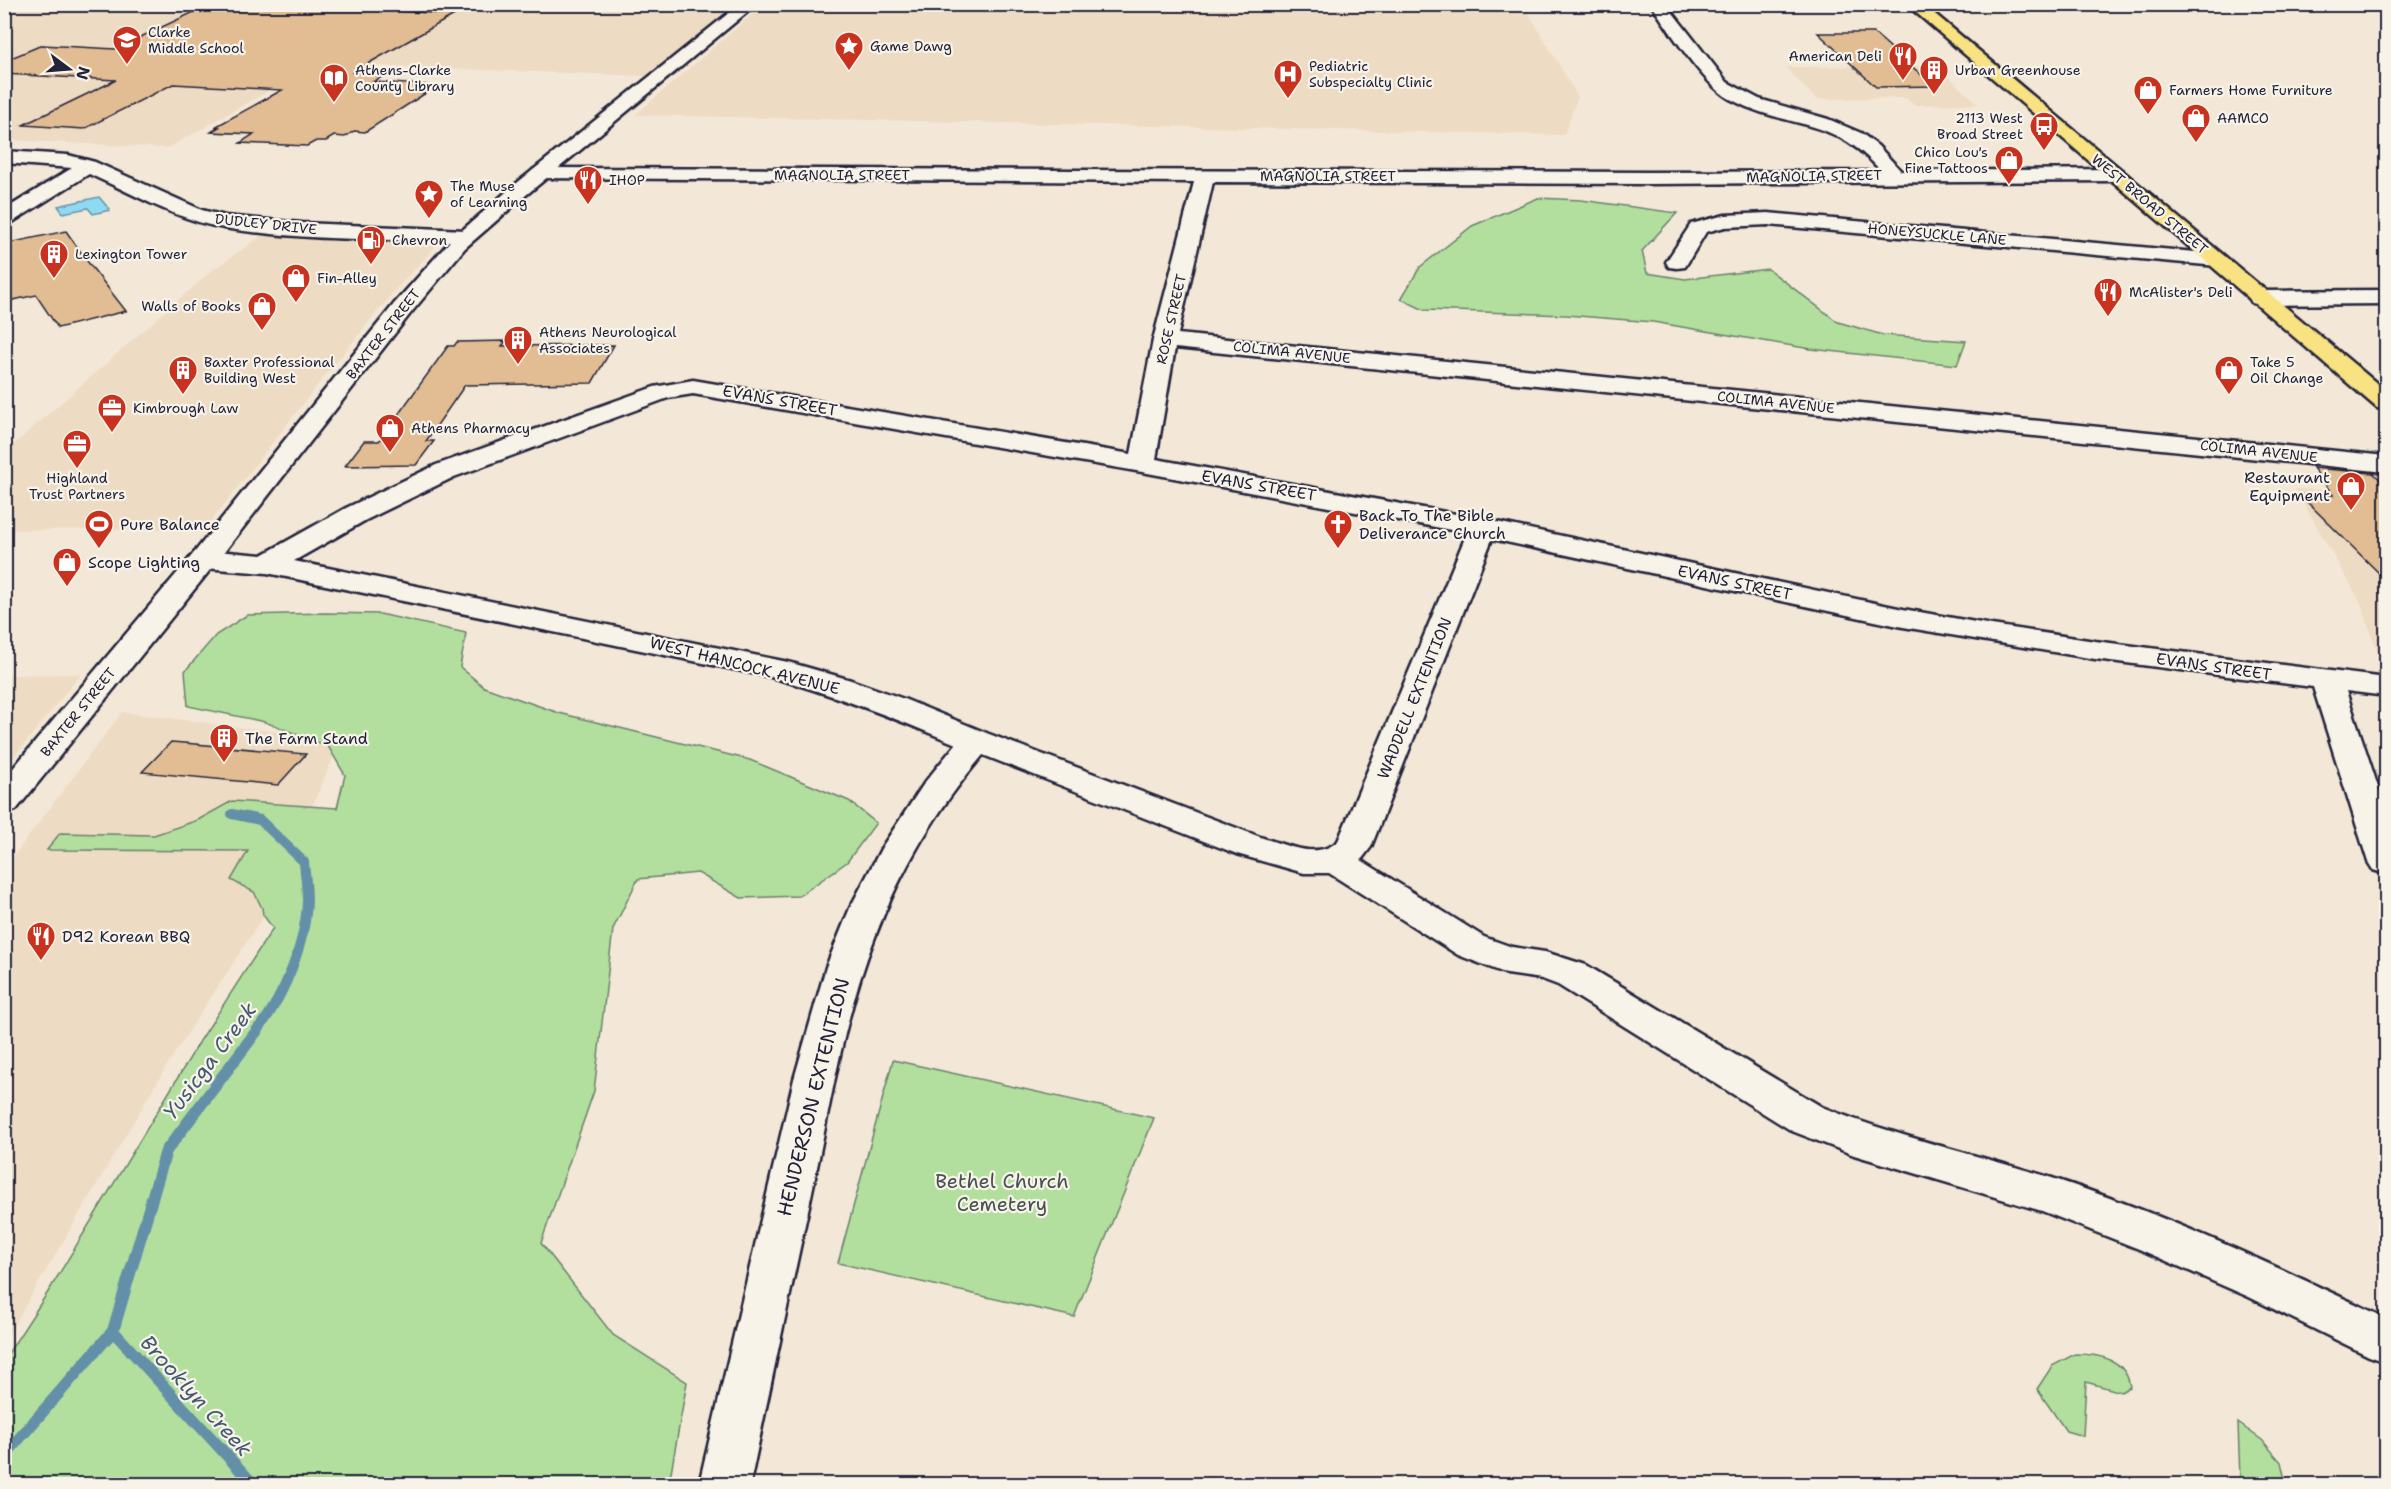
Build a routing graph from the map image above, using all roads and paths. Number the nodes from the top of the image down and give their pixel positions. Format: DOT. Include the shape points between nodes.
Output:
graph roads {
  1 [pos="750,4"];
  2 [pos="1658,4"];
  3 [pos="1913,4"];
  4 [pos="4,157"];
  5 [pos="88,166"];
  6 [pos="540,174"];
  7 [pos="1895,175"];
  8 [pos="2116,175"];
  9 [pos="1206,176"];
  10 [pos="4,219"];
  11 [pos="466,236"];
  12 [pos="2217,260"];
  13 [pos="1677,262"];
  14 [pos="2386,297"];
  15 [pos="2259,298"];
  16 [pos="1165,340"];
  17 [pos="2386,403"];
  18 [pos="1142,464"];
  19 [pos="2386,464"];
  20 [pos="1482,527"];
  21 [pos="204,559"];
  22 [pos="267,564"];
  23 [pos="2325,680"];
  24 [pos="2386,687"];
  25 [pos="977,741"];
  26 [pos="4,802"];
  27 [pos="1335,860"];
  28 [pos="2386,862"];
  29 [pos="2386,1341"];
  30 [pos="724,1485"];
  1 -- 6 [label="street, BAXTER STREET"];
  2 -- 7 [label="street" via="1730,93 1848,133 1866,144"];
  3 -- 8 [label="main road, WEST BROAD STREET"];
  4 -- 5 [label="street, DUDLEY DRIVE"];
  5 -- 10 [label="street"];
  5 -- 11 [label="street, DUDLEY DRIVE" via="195,214 224,222"];
  6 -- 9 [label="street, MAGNOLIA STREET"];
  6 -- 11 [label="street, BAXTER STREET"];
  7 -- 8 [label="street, MAGNOLIA STREET"];
  7 -- 9 [label="street, MAGNOLIA STREET"];
  8 -- 12 [label="main road, WEST BROAD STREET"];
  9 -- 16 [label="street, ROSE STREET"];
  11 -- 21 [label="street, BAXTER STREET" via="402,309"];
  12 -- 13 [label="street, HONEYSUCKLE LANE" via="1768,219 1725,221 1698,228"];
  12 -- 15 [label="main road, WEST BROAD STREET"];
  14 -- 15 [label="street"];
  15 -- 17 [label="main road, WEST BROAD STREET"];
  16 -- 18 [label="street, ROSE STREET"];
  16 -- 19 [label="street, COLIMA AVENUE"];
  18 -- 20 [label="street, EVANS STREET"];
  18 -- 22 [label="street, EVANS STREET" via="716,389 685,387 445,471 356,514"];
  20 -- 23 [label="street, EVANS STREET" via="1948,626"];
  20 -- 27 [label="street, WADDELL EXTENTION" via="1353,847"];
  21 -- 22 [label="street, WEST HANCOCK AVENUE"];
  21 -- 26 [label="street, BAXTER STREET"];
  22 -- 25 [label="street, WEST HANCOCK AVENUE" via="777,669 893,706"];
  23 -- 24 [label="street, EVANS STREET"];
  23 -- 28 [label="street"];
  25 -- 27 [label="street, WEST HANCOCK AVENUE" via="1250,846 1305,861"];
  25 -- 30 [label="street, HENDERSON EXTENTION" via="923,812 876,891 845,966 820,1055"];
  27 -- 29 [label="street" via="1471,946 1507,960 1572,975 1808,1119 1854,1138 2051,1196 2265,1283"];
}
